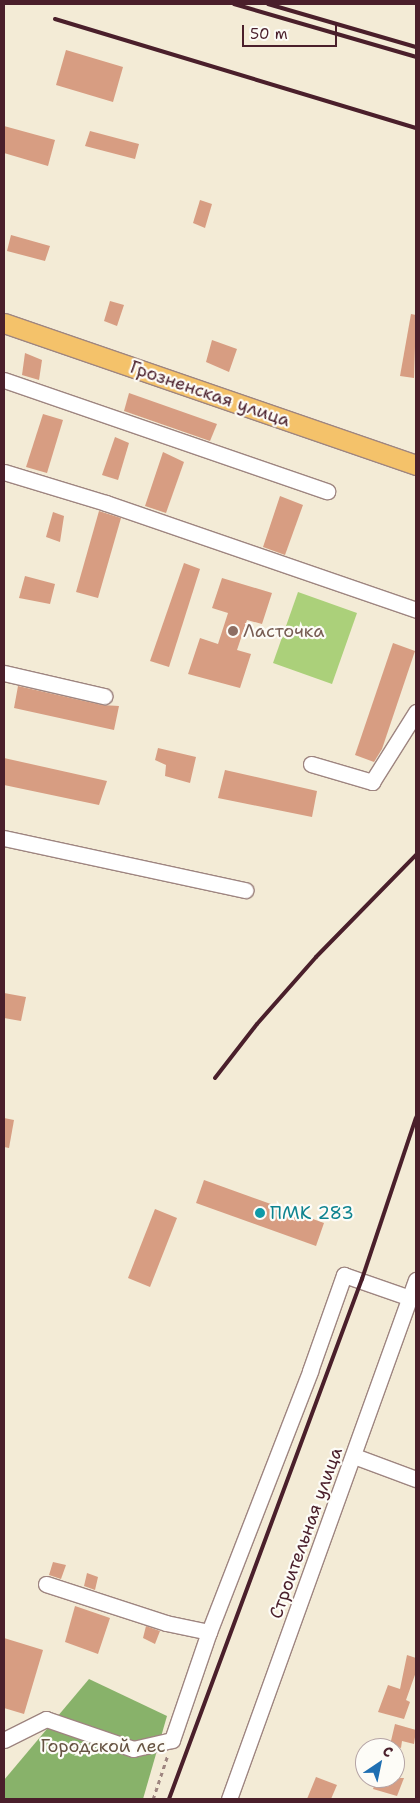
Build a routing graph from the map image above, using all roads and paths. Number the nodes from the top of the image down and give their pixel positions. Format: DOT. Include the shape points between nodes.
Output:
graph roads {
  1 [pos="4,323"];
  2 [pos="4,380"];
  3 [pos="416,465"];
  4 [pos="4,472"];
  5 [pos="327,492"];
  6 [pos="416,610"];
  7 [pos="4,673"];
  8 [pos="104,696"];
  9 [pos="416,712"];
  10 [pos="311,764"];
  11 [pos="4,838"];
  12 [pos="245,890"];
  13 [pos="416,1280"];
  14 [pos="410,1298"];
  15 [pos="354,1456"];
  16 [pos="416,1479"];
  17 [pos="46,1584"];
  18 [pos="209,1632"];
  19 [pos="4,1740"];
  20 [pos="172,1740"];
  21 [pos="153,1799"];
  22 [pos="229,1799"];
  1 -- 3 [label="main road, Грозненская улица"];
  2 -- 5 [label="street"];
  4 -- 6 [label="street" via="106,503"];
  7 -- 8 [label="street"];
  9 -- 10 [label="street" via="372,782"];
  11 -- 12 [label="street"];
  13 -- 14 [label="street, Строительная улица"];
  14 -- 15 [label="street, Строительная улица"];
  14 -- 18 [label="street" via="344,1274"];
  15 -- 16 [label="street"];
  15 -- 22 [label="street, Строительная улица"];
  17 -- 18 [label="street" via="166,1623"];
  18 -- 20 [label="street"];
  19 -- 20 [label="street" via="46,1719 133,1749"];
  20 -- 21 [label="path"];
}
